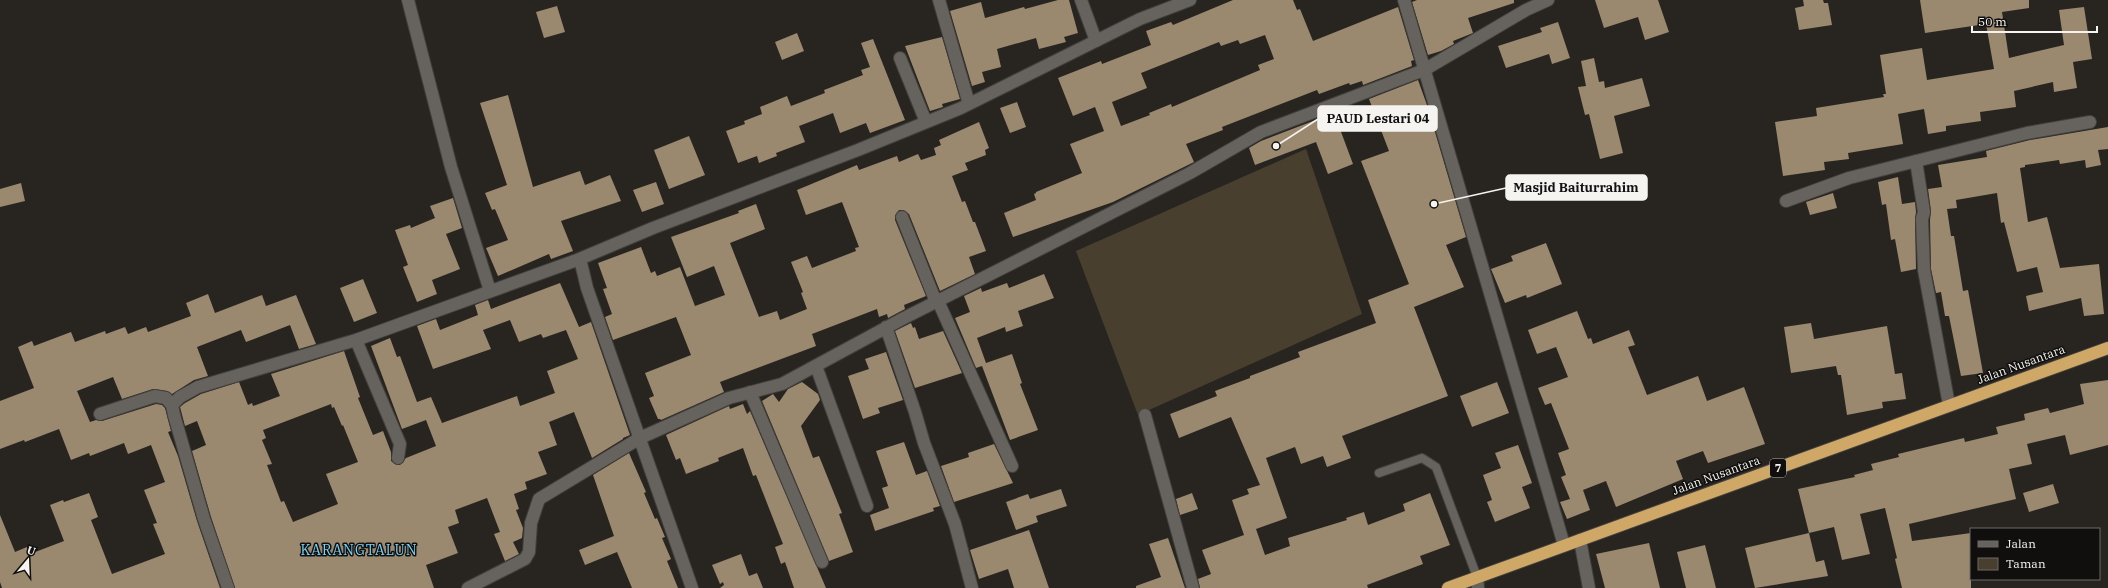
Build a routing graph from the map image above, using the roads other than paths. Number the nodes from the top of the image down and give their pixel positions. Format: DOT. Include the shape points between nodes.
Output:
graph roads {
  1 [pos="408,0"];
  2 [pos="939,0"];
  3 [pos="1081,0"];
  4 [pos="1190,0"];
  5 [pos="1404,0"];
  6 [pos="1548,0"];
  7 [pos="1168,4"];
  8 [pos="1096,41"];
  9 [pos="900,58"];
  10 [pos="1424,70"];
  11 [pos="969,104"];
  12 [pos="926,122"];
  13 [pos="2090,122"];
  14 [pos="1916,162"];
  15 [pos="1786,201"];
  16 [pos="902,217"];
  17 [pos="580,259"];
  18 [pos="490,291"];
  19 [pos="937,301"];
  20 [pos="886,328"];
  21 [pos="356,340"];
  22 [pos="2108,348"];
  23 [pos="816,366"];
  24 [pos="750,392"];
  25 [pos="172,405"];
  26 [pos="1949,405"];
  27 [pos="100,414"];
  28 [pos="1145,414"];
  29 [pos="640,438"];
  30 [pos="398,458"];
  31 [pos="1012,466"];
  32 [pos="1379,473"];
  33 [pos="867,506"];
  34 [pos="1580,540"];
  35 [pos="1564,545"];
  36 [pos="822,562"];
  37 [pos="1477,583"];
  38 [pos="228,588"];
  39 [pos="468,588"];
  40 [pos="692,588"];
  41 [pos="972,588"];
  42 [pos="1193,588"];
  43 [pos="1448,588"];
  44 [pos="1589,588"];
  1 -- 18 [label="street" via="451,167"];
  2 -- 11 [label="street"];
  3 -- 8 [label="street"];
  4 -- 7 [label="street"];
  5 -- 10 [label="street"];
  6 -- 10 [label="street" via="1526,10"];
  7 -- 8 [label="street"];
  8 -- 11 [label="street"];
  9 -- 12 [label="street"];
  10 -- 19 [label="street" via="1261,132 1190,173"];
  10 -- 35 [label="street"];
  11 -- 12 [label="street"];
  12 -- 17 [label="street"];
  13 -- 14 [label="street" via="2027,134"];
  14 -- 15 [label="street" via="1829,184"];
  14 -- 26 [label="street" via="1924,212 1924,270"];
  16 -- 19 [label="street"];
  17 -- 18 [label="street"];
  17 -- 29 [label="street" via="587,288"];
  18 -- 21 [label="street"];
  19 -- 20 [label="street"];
  19 -- 31 [label="street"];
  20 -- 23 [label="street"];
  20 -- 41 [label="street" via="924,443 955,524"];
  21 -- 25 [label="street" via="198,387 180,397"];
  21 -- 30 [label="street" via="400,444"];
  22 -- 26 [label="highway, Jalan Nusantara / 7"];
  23 -- 24 [label="street" via="782,384"];
  23 -- 33 [label="street"];
  24 -- 29 [label="street" via="728,398"];
  24 -- 36 [label="street"];
  25 -- 27 [label="street" via="166,398 155,396"];
  25 -- 38 [label="street" via="204,520"];
  26 -- 34 [label="highway, Jalan Nusantara / 7"];
  28 -- 42 [label="street"];
  29 -- 39 [label="street" via="539,499 531,523 529,552 525,560"];
  29 -- 40 [label="street"];
  32 -- 37 [label="lane" via="1422,458 1436,466"];
  34 -- 35 [label="highway, Jalan Nusantara / 7"];
  34 -- 44 [label="street"];
  35 -- 37 [label="highway, Jalan Nusantara / 7"];
  37 -- 43 [label="highway, Jalan Nusantara / 7"];
}
